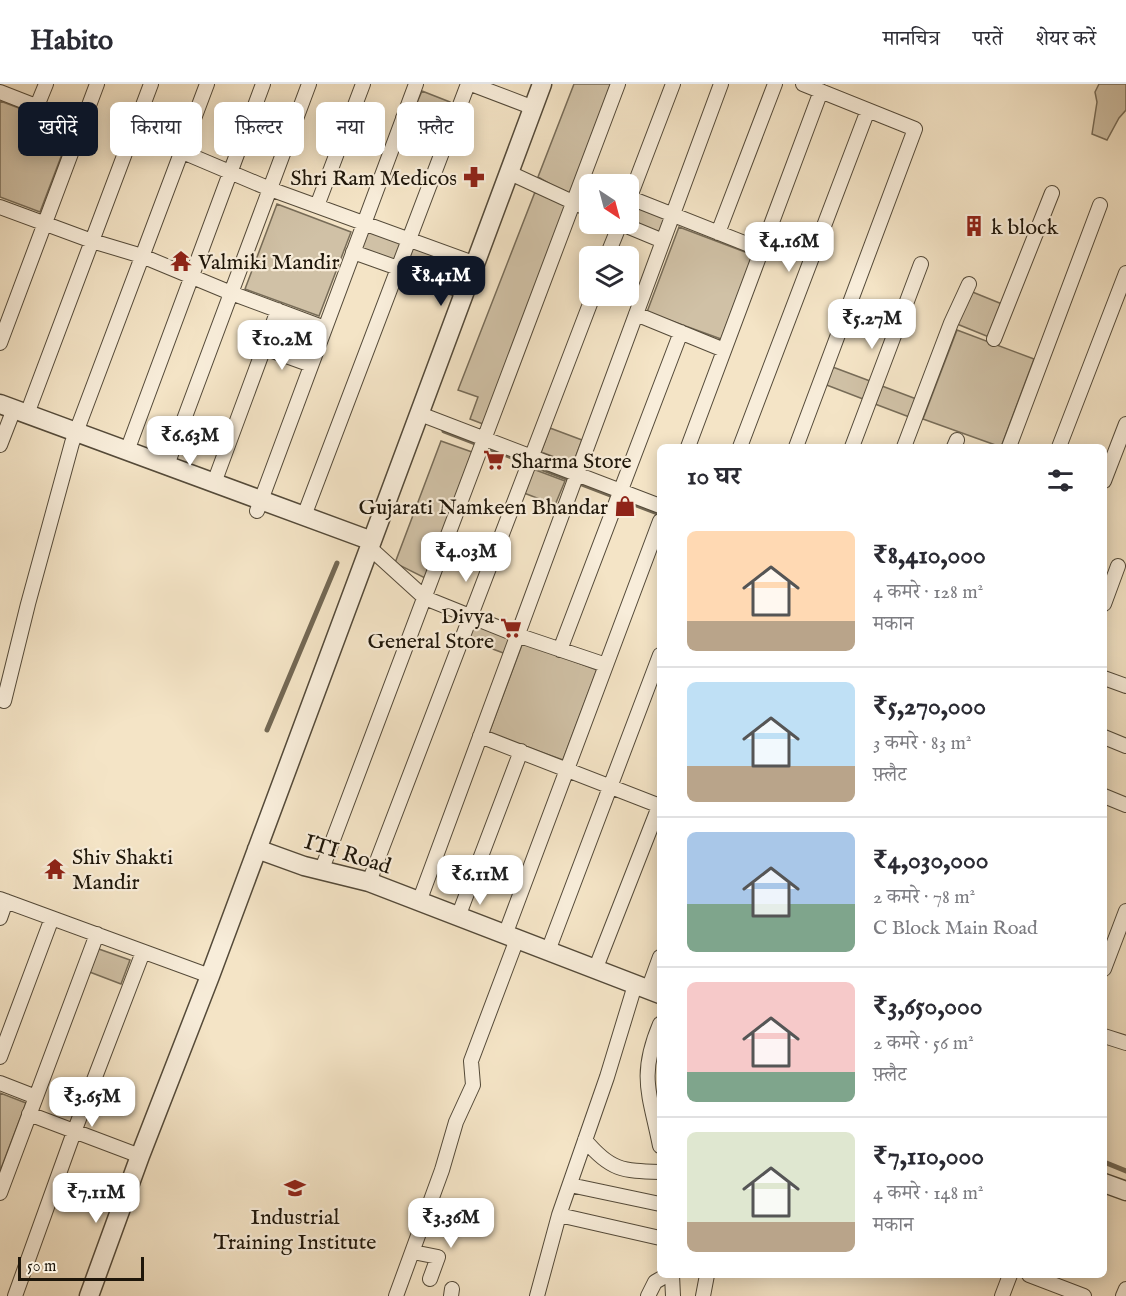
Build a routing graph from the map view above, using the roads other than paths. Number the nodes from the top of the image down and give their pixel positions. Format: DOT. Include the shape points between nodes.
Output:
graph roads {
  1 [pos="46,84"];
  2 [pos="97,84"];
  3 [pos="150,84"];
  4 [pos="207,84"];
  5 [pos="263,84"];
  6 [pos="309,84"];
  7 [pos="363,84"];
  8 [pos="416,84"];
  9 [pos="469,84"];
  10 [pos="542,84"];
  11 [pos="618,84"];
  12 [pos="673,84"];
  13 [pos="721,84"];
  14 [pos="775,84"];
  15 [pos="803,84"];
  16 [pos="821,91"];
  17 [pos="0,92"];
  18 [pos="26,102"];
  19 [pos="39,102"];
  20 [pos="90,102"];
  21 [pos="143,102"];
  22 [pos="200,102"];
  23 [pos="409,102"];
  24 [pos="462,102"];
  25 [pos="534,108"];
  26 [pos="868,110"];
  27 [pos="397,134"];
  28 [pos="70,156"];
  29 [pos="124,156"];
  30 [pos="180,156"];
  31 [pos="192,156"];
  32 [pos="441,156"];
  33 [pos="230,172"];
  34 [pos="510,172"];
  35 [pos="590,174"];
  36 [pos="639,174"];
  37 [pos="270,189"];
  38 [pos="1052,193"];
  39 [pos="579,195"];
  40 [pos="639,203"];
  41 [pos="573,204"];
  42 [pos="317,206"];
  43 [pos="579,206"];
  44 [pos="1100,206"];
  45 [pos="0,207"];
  46 [pos="673,215"];
  47 [pos="45,223"];
  48 [pos="364,223"];
  49 [pos="639,231"];
  50 [pos="718,233"];
  51 [pos="409,240"];
  52 [pos="663,240"];
  53 [pos="92,241"];
  54 [pos="762,250"];
  55 [pos="353,252"];
  56 [pos="142,256"];
  57 [pos="476,264"];
  58 [pos="921,264"];
  59 [pos="398,268"];
  60 [pos="1126,273"];
  61 [pos="191,277"];
  62 [pos="969,284"];
  63 [pos="465,292"];
  64 [pos="231,293"];
  65 [pos="589,306"];
  66 [pos="278,310"];
  67 [pos="636,314"];
  68 [pos="325,328"];
  69 [pos="681,332"];
  70 [pos="994,339"];
  71 [pos="0,343"];
  72 [pos="264,348"];
  73 [pos="724,350"];
  74 [pos="311,365"];
  75 [pos="10,412"];
  76 [pos="420,414"];
  77 [pos="1126,424"];
  78 [pos="74,437"];
  79 [pos="485,439"];
  80 [pos="689,444"];
  81 [pos="741,444"];
  82 [pos="797,444"];
  83 [pos="853,444"];
  84 [pos="905,444"];
  85 [pos="1010,444"];
  86 [pos="1060,444"];
  87 [pos="0,445"];
  88 [pos="127,451"];
  89 [pos="531,457"];
  90 [pos="167,465"];
  91 [pos="1107,473"];
  92 [pos="577,475"];
  93 [pos="214,483"];
  94 [pos="620,491"];
  95 [pos="259,505"];
  96 [pos="657,505"];
  97 [pos="304,516"];
  98 [pos="657,529"];
  99 [pos="370,547"];
  100 [pos="1118,566"];
  101 [pos="1107,595"];
  102 [pos="425,598"];
  103 [pos="470,616"];
  104 [pos="518,635"];
  105 [pos="560,650"];
  106 [pos="657,663"];
  107 [pos="606,665"];
  108 [pos="1107,679"];
  109 [pos="1126,686"];
  110 [pos="4,700"];
  111 [pos="480,736"];
  112 [pos="1107,739"];
  113 [pos="1126,746"];
  114 [pos="521,751"];
  115 [pos="567,769"];
  116 [pos="610,785"];
  117 [pos="1107,797"];
  118 [pos="657,804"];
  119 [pos="1126,806"];
  120 [pos="657,813"];
  121 [pos="257,849"];
  122 [pos="322,869"];
  123 [pos="369,882"];
  124 [pos="3,900"];
  125 [pos="419,902"];
  126 [pos="1126,911"];
  127 [pos="458,917"];
  128 [pos="0,918"];
  129 [pos="52,918"];
  130 [pos="97,934"];
  131 [pos="511,937"];
  132 [pos="548,951"];
  133 [pos="144,952"];
  134 [pos="1107,961"];
  135 [pos="657,965"];
  136 [pos="595,969"];
  137 [pos="210,976"];
  138 [pos="648,990"];
  139 [pos="657,1031"];
  140 [pos="1107,1037"];
  141 [pos="1126,1043"];
  142 [pos="0,1057"];
  143 [pos="0,1083"];
  144 [pos="36,1097"];
  145 [pos="30,1114"];
  146 [pos="74,1132"];
  147 [pos="657,1134"];
  148 [pos="585,1140"];
  149 [pos="140,1156"];
  150 [pos="657,1172"];
  151 [pos="1107,1184"];
  152 [pos="570,1185"];
  153 [pos="1126,1191"];
  154 [pos="0,1193"];
  155 [pos="657,1203"];
  156 [pos="560,1215"];
  157 [pos="657,1237"];
  158 [pos="413,1252"];
  159 [pos="662,1278"];
  160 [pos="672,1278"];
  161 [pos="706,1278"];
  162 [pos="1009,1278"];
  163 [pos="1037,1278"];
  164 [pos="430,1279"];
  165 [pos="1126,1289"];
  166 [pos="15,1296"];
  167 [pos="89,1296"];
  168 [pos="396,1296"];
  169 [pos="537,1296"];
  170 [pos="648,1296"];
  171 [pos="673,1296"];
  172 [pos="703,1296"];
  173 [pos="1002,1296"];
  174 [pos="1084,1296"];
  175 [pos="1123,1296"];
  1 -- 19 [label="street"];
  2 -- 20 [label="street"];
  3 -- 21 [label="street"];
  4 -- 22 [label="street"];
  5 -- 33 [label="street"];
  6 -- 37 [label="street"];
  7 -- 42 [label="street"];
  8 -- 23 [label="street"];
  9 -- 24 [label="street"];
  9 -- 25 [label="street"];
  10 -- 25 [label="street"];
  11 -- 35 [label="street"];
  12 -- 36 [label="street"];
  13 -- 46 [label="street"];
  14 -- 50 [label="street"];
  15 -- 16 [label="street"];
  16 -- 26 [label="street"];
  16 -- 54 [label="street"];
  17 -- 18 [label="street"];
  25 -- 34 [label="street"];
  26 -- 81 [label="street"];
  26 -- 82 [label="street" via="915,129"];
  27 -- 48 [label="street"];
  28 -- 47 [label="street"];
  29 -- 53 [label="street"];
  30 -- 56 [label="street"];
  31 -- 33 [label="street"];
  32 -- 51 [label="street"];
  33 -- 37 [label="street"];
  33 -- 61 [label="street"];
  34 -- 41 [label="street"];
  34 -- 57 [label="street"];
  37 -- 42 [label="street"];
  37 -- 64 [label="street"];
  38 -- 70 [label="street"];
  39 -- 41 [label="street"];
  40 -- 46 [label="street"];
  41 -- 43 [label="street"];
  41 -- 79 [label="street"];
  42 -- 48 [label="street"];
  44 -- 85 [label="street"];
  45 -- 47 [label="street"];
  46 -- 50 [label="street"];
  46 -- 52 [label="street"];
  47 -- 53 [label="street"];
  47 -- 71 [label="street"];
  48 -- 51 [label="street"];
  48 -- 55 [label="street"];
  49 -- 52 [label="street"];
  50 -- 54 [label="street"];
  51 -- 57 [label="street"];
  51 -- 59 [label="street"];
  52 -- 67 [label="street"];
  53 -- 56 [label="street"];
  53 -- 75 [label="street"];
  54 -- 73 [label="street"];
  55 -- 59 [label="street"];
  55 -- 68 [label="street"];
  56 -- 61 [label="street"];
  56 -- 78 [label="street"];
  57 -- 63 [label="street"];
  58 -- 83 [label="street"];
  59 -- 63 [label="street"];
  59 -- 97 [label="street"];
  60 -- 86 [label="street"];
  61 -- 64 [label="street"];
  61 -- 88 [label="street"];
  62 -- 84 [label="street"];
  63 -- 76 [label="street"];
  64 -- 66 [label="street"];
  64 -- 90 [label="street"];
  65 -- 89 [label="street"];
  66 -- 68 [label="street"];
  66 -- 72 [label="street"];
  67 -- 69 [label="street"];
  67 -- 92 [label="street"];
  68 -- 74 [label="street"];
  69 -- 73 [label="street"];
  69 -- 94 [label="street"];
  72 -- 74 [label="street"];
  72 -- 93 [label="street"];
  73 -- 80 [label="street"];
  74 -- 95 [label="street"];
  75 -- 78 [label="street"];
  75 -- 87 [label="street"];
  76 -- 79 [label="street"];
  76 -- 99 [label="street"];
  77 -- 91 [label="street"];
  78 -- 88 [label="street"];
  78 -- 95 [label="street"];
  78 -- 110 [label="street"];
  79 -- 89 [label="street"];
  79 -- 102 [label="street"];
  88 -- 90 [label="street"];
  89 -- 92 [label="street"];
  89 -- 103 [label="street"];
  90 -- 93 [label="street"];
  92 -- 94 [label="street"];
  92 -- 104 [label="street"];
  93 -- 95 [label="street"];
  94 -- 96 [label="street"];
  94 -- 105 [label="street"];
  95 -- 97 [label="street"];
  95 -- 99 [label="street"];
  97 -- 99 [label="street"];
  98 -- 107 [label="street"];
  99 -- 102 [label="street"];
  99 -- 121 [label="street"];
  100 -- 101 [label="street"];
  102 -- 103 [label="street"];
  102 -- 122 [label="street"];
  103 -- 104 [label="street"];
  103 -- 123 [label="street"];
  104 -- 105 [label="street"];
  104 -- 111 [label="street"];
  105 -- 107 [label="street"];
  106 -- 116 [label="street"];
  107 -- 115 [label="street"];
  108 -- 109 [label="street"];
  111 -- 114 [label="street"];
  111 -- 125 [label="street"];
  112 -- 113 [label="street"];
  114 -- 115 [label="street"];
  114 -- 127 [label="street"];
  115 -- 116 [label="street"];
  115 -- 131 [label="street"];
  116 -- 118 [label="street"];
  116 -- 132 [label="street"];
  117 -- 119 [label="street"];
  120 -- 136 [label="street"];
  121 -- 122 [label="street, ITI Road"];
  121 -- 137 [label="street"];
  122 -- 123 [label="street, ITI Road"];
  123 -- 125 [label="street, ITI Road"];
  124 -- 128 [label="street"];
  124 -- 129 [label="street"];
  125 -- 127 [label="street, ITI Road"];
  126 -- 134 [label="street"];
  127 -- 131 [label="street, ITI Road"];
  129 -- 130 [label="street"];
  129 -- 142 [label="street"];
  130 -- 133 [label="street"];
  130 -- 144 [label="street"];
  131 -- 132 [label="street, ITI Road"];
  131 -- 158 [label="street" via="471,1061 473,1085 456,1122"];
  132 -- 136 [label="street, ITI Road"];
  133 -- 137 [label="street"];
  133 -- 146 [label="street"];
  135 -- 138 [label="street"];
  136 -- 138 [label="street, ITI Road"];
  137 -- 149 [label="street"];
  138 -- 148 [label="street"];
  139 -- 147 [label="street" via="647,1066 647,1092"];
  140 -- 141 [label="street"];
  143 -- 144 [label="street"];
  144 -- 145 [label="street"];
  145 -- 146 [label="street"];
  145 -- 154 [label="street"];
  146 -- 149 [label="street"];
  146 -- 166 [label="street"];
  148 -- 150 [label="street" via="597,1154 623,1170"];
  148 -- 152 [label="street"];
  149 -- 167 [label="street"];
  151 -- 153 [label="street"];
  152 -- 155 [label="street"];
  152 -- 156 [label="street"];
  156 -- 157 [label="street"];
  156 -- 169 [label="street"];
  158 -- 164 [label="street" via="438,1257"];
  158 -- 168 [label="street"];
  159 -- 170 [label="street"];
  160 -- 171 [label="street"];
  161 -- 172 [label="street"];
  162 -- 173 [label="street"];
  163 -- 174 [label="street"];
  165 -- 175 [label="street"];
}
